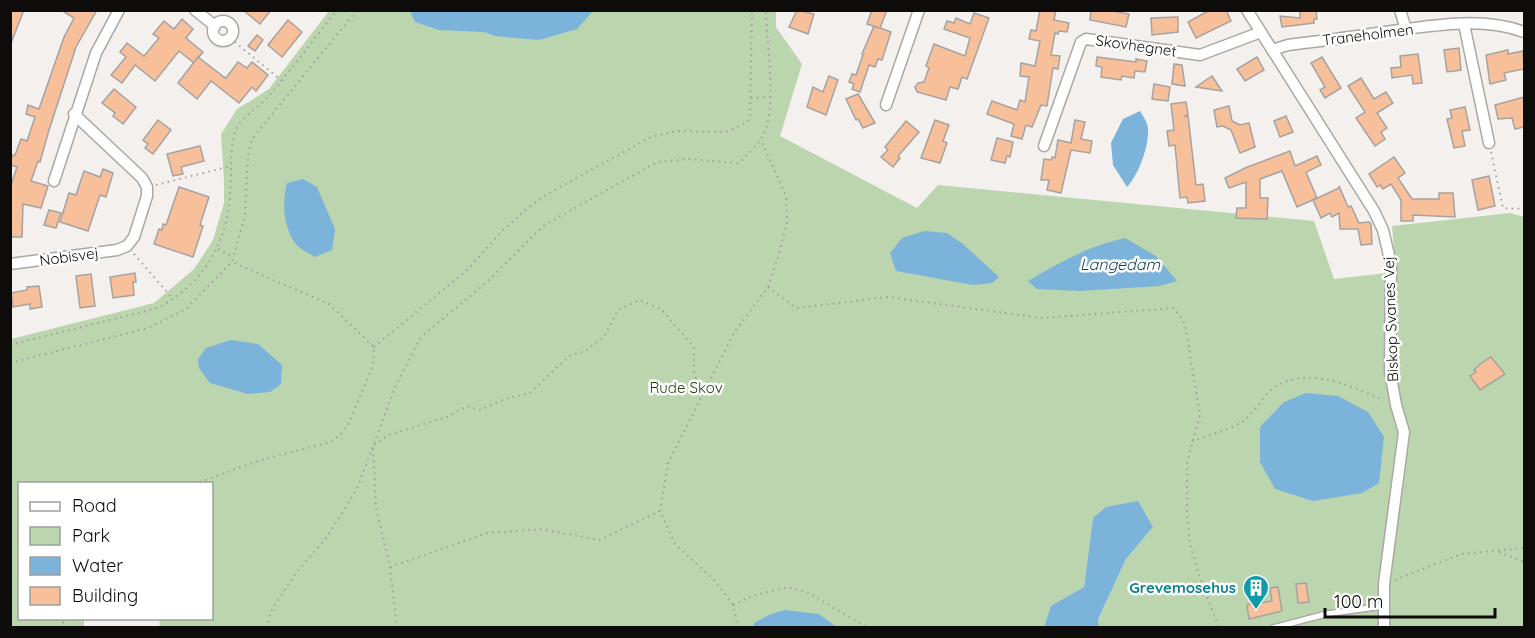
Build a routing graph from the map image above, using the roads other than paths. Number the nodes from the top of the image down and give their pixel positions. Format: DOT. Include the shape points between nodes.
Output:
graph roads {
  1 [pos="119,10"];
  2 [pos="195,10"];
  3 [pos="920,10"];
  4 [pos="1247,10"];
  5 [pos="1400,10"];
  6 [pos="1464,24"];
  7 [pos="1406,29"];
  8 [pos="1261,32"];
  9 [pos="1524,32"];
  10 [pos="231,38"];
  11 [pos="1272,50"];
  12 [pos="886,105"];
  13 [pos="74,114"];
  14 [pos="1489,143"];
  15 [pos="1044,146"];
  16 [pos="54,181"];
  17 [pos="10,264"];
  18 [pos="1383,606"];
  19 [pos="1273,627"];
  20 [pos="1384,627"];
  1 -- 13 [label="street" via="96,53"];
  2 -- 10 [label="street" via="215,26 217,39"];
  3 -- 12 [label="street"];
  4 -- 8 [label="street, Biskop Svanes Vej"];
  5 -- 7 [label="street"];
  6 -- 7 [label="street, Traneholmen"];
  6 -- 9 [label="street, Traneholmen"];
  6 -- 14 [label="street"];
  7 -- 11 [label="street, Traneholmen"];
  8 -- 11 [label="street, Biskop Svanes Vej"];
  8 -- 15 [label="street, Skovhegnet" via="1200,55 1086,39 1081,42"];
  11 -- 18 [label="street, Biskop Svanes Vej" via="1374,211 1391,264 1390,371 1404,432"];
  13 -- 16 [label="street"];
  13 -- 17 [label="street, Nobisvej" via="147,187 134,237 117,250"];
  18 -- 19 [label="lane"];
  18 -- 20 [label="street, Biskop Svanes Vej"];
}
